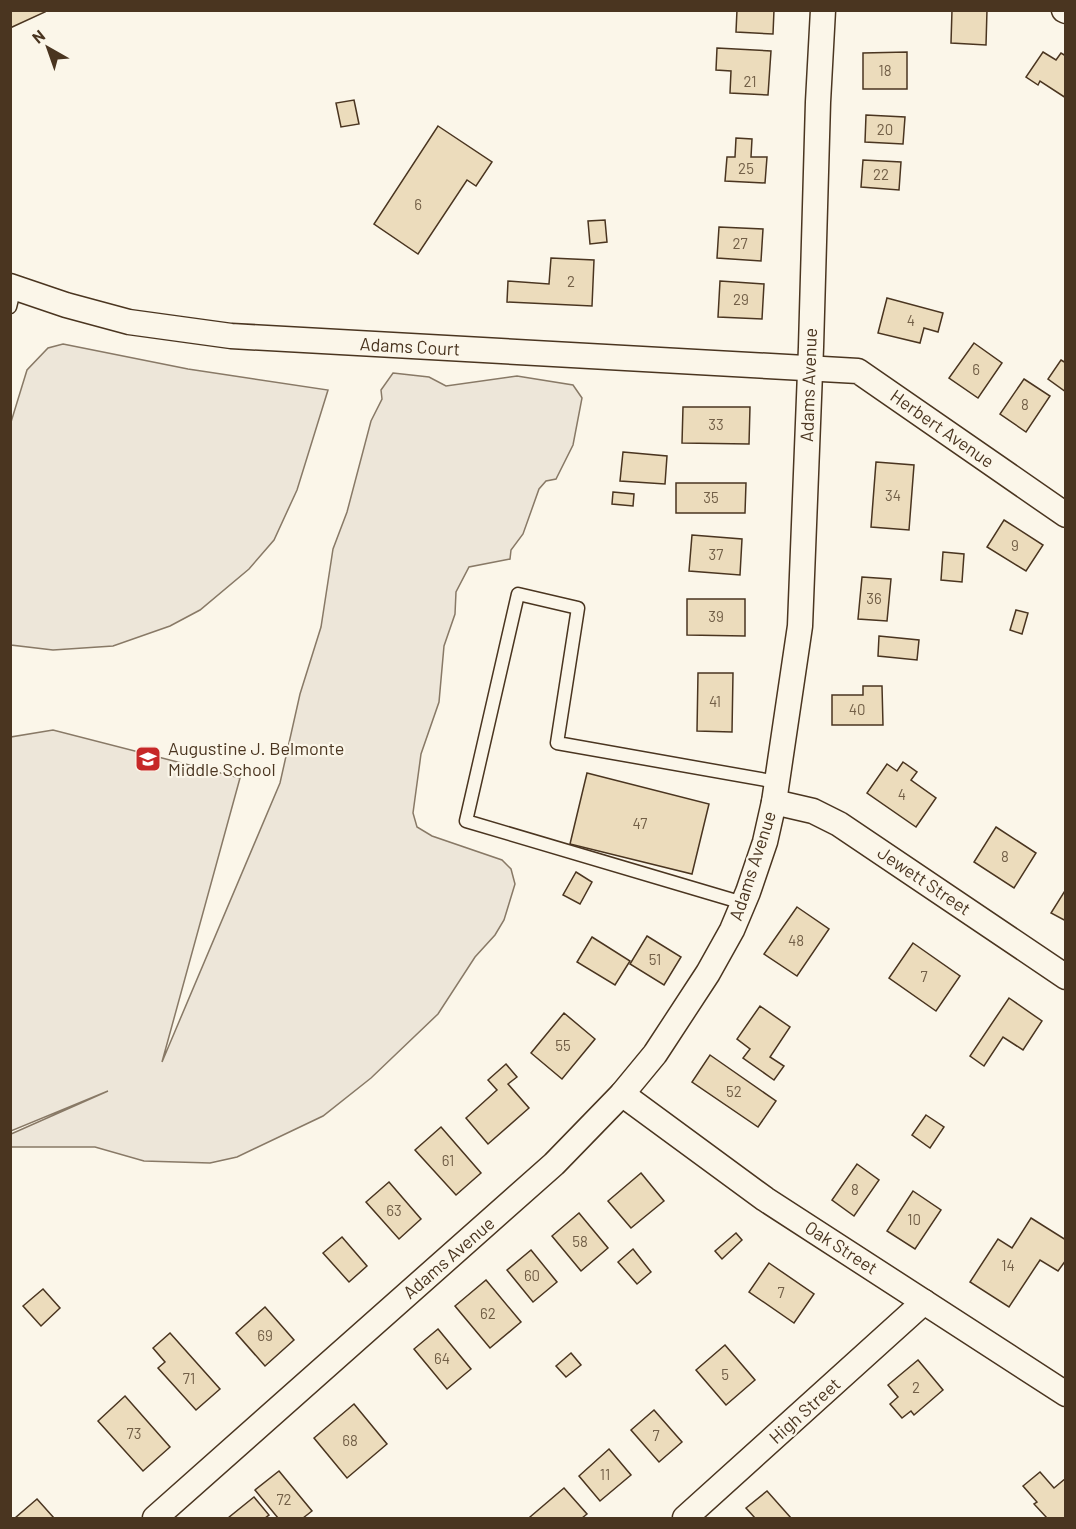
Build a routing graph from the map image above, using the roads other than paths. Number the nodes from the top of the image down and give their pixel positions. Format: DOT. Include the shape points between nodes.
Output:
graph roads {
  1 [pos="823,10"];
  2 [pos="12,294"];
  3 [pos="810,368"];
  4 [pos="1065,515"];
  5 [pos="775,792"];
  6 [pos="743,903"];
  7 [pos="1065,977"];
  8 [pos="622,1094"];
  9 [pos="924,1302"];
  10 [pos="1065,1394"];
  11 [pos="155,1518"];
  12 [pos="685,1518"];
  1 -- 3 [label="street, Adams Avenue"];
  2 -- 3 [label="street, Adams Court" via="129,322 231,336"];
  3 -- 4 [label="street, Herbert Avenue" via="858,371"];
  3 -- 5 [label="street, Adams Avenue" via="800,626"];
  5 -- 6 [label="street, Adams Avenue" via="765,842"];
  5 -- 6 [label="lane" via="557,744 578,608 518,594 466,821"];
  5 -- 7 [label="street, Jewett Street" via="840,824"];
  6 -- 8 [label="street, Adams Avenue" via="696,993"];
  8 -- 9 [label="street, Oak Street" via="765,1199"];
  8 -- 11 [label="street, Adams Avenue" via="555,1164"];
  9 -- 10 [label="street, Oak Street"];
  9 -- 12 [label="street, High Street"];
}
